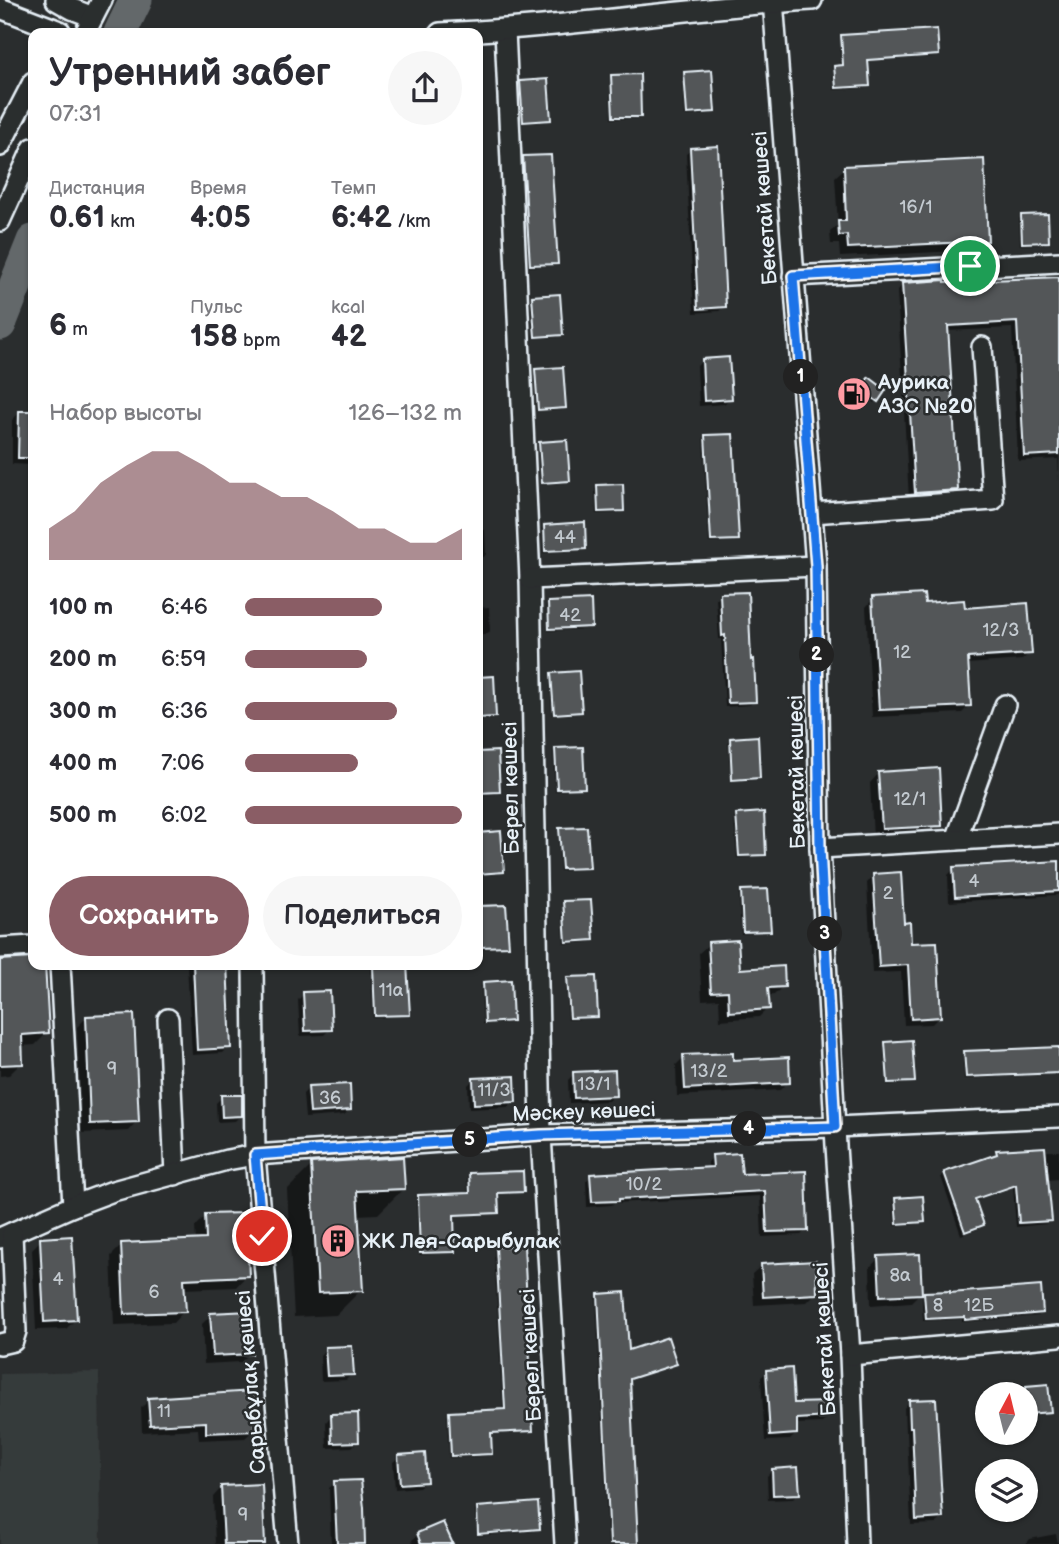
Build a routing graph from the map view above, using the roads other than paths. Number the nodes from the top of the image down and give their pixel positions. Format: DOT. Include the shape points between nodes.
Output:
graph roads {
  1 [pos="811,0"];
  2 [pos="773,1"];
  3 [pos="68,3"];
  4 [pos="700,4"];
  5 [pos="0,8"];
  6 [pos="93,17"];
  7 [pos="49,28"];
  8 [pos="60,28"];
  9 [pos="506,30"];
  10 [pos="483,31"];
  11 [pos="28,92"];
  12 [pos="0,146"];
  13 [pos="28,159"];
  14 [pos="0,221"];
  15 [pos="1059,262"];
  16 [pos="793,276"];
  17 [pos="982,347"];
  18 [pos="812,513"];
  19 [pos="816,566"];
  20 [pos="530,579"];
  21 [pos="1005,705"];
  22 [pos="1059,834"];
  23 [pos="957,841"];
  24 [pos="820,848"];
  25 [pos="28,946"];
  26 [pos="0,947"];
  27 [pos="60,970"];
  28 [pos="253,970"];
  29 [pos="168,1019"];
  30 [pos="1059,1117"];
  31 [pos="835,1127"];
  32 [pos="541,1135"];
  33 [pos="255,1155"];
  34 [pos="175,1175"];
  35 [pos="73,1206"];
  36 [pos="6,1236"];
  37 [pos="1059,1336"];
  38 [pos="0,1344"];
  39 [pos="849,1354"];
  40 [pos="288,1544"];
  41 [pos="565,1544"];
  42 [pos="857,1544"];
  1 -- 2 [label="street"];
  2 -- 4 [label="street"];
  2 -- 16 [label="street, Бекетай көшесі"];
  3 -- 6 [label="street"];
  3 -- 8 [label="street"];
  4 -- 9 [label="street"];
  5 -- 7 [label="street"];
  9 -- 10 [label="street"];
  9 -- 20 [label="street, Берел көшесі"];
  11 -- 12 [label="street"];
  13 -- 14 [label="street"];
  15 -- 16 [label="street"];
  16 -- 18 [label="street, Бекетай көшесі"];
  17 -- 18 [label="street" via="993,500"];
  18 -- 19 [label="street, Бекетай көшесі"];
  19 -- 20 [label="street"];
  19 -- 24 [label="street, Бекетай көшесі"];
  20 -- 32 [label="street, Берел көшесі"];
  21 -- 23 [label="street"];
  22 -- 23 [label="street"];
  23 -- 24 [label="street"];
  24 -- 31 [label="street, Бекетай көшесі"];
  25 -- 26 [label="street"];
  27 -- 35 [label="street"];
  28 -- 33 [label="street, Сарыбұлақ көшесі"];
  29 -- 34 [label="street"];
  30 -- 31 [label="street, Мәскеу көшесі"];
  31 -- 32 [label="street, Мәскеу көшесі"];
  31 -- 39 [label="street, Бекетай көшесі"];
  32 -- 33 [label="street, Мәскеу көшесі"];
  32 -- 41 [label="street, Берел көшесі"];
  33 -- 34 [label="street, Мәскеу көшесі"];
  33 -- 40 [label="street, Сарыбұлақ көшесі"];
  34 -- 35 [label="street, Мәскеу көшесі"];
  35 -- 36 [label="street, Мәскеу көшесі"];
  36 -- 38 [label="street" via="16,1331 13,1341"];
  37 -- 39 [label="street"];
  39 -- 42 [label="street, Бекетай көшесі"];
}
